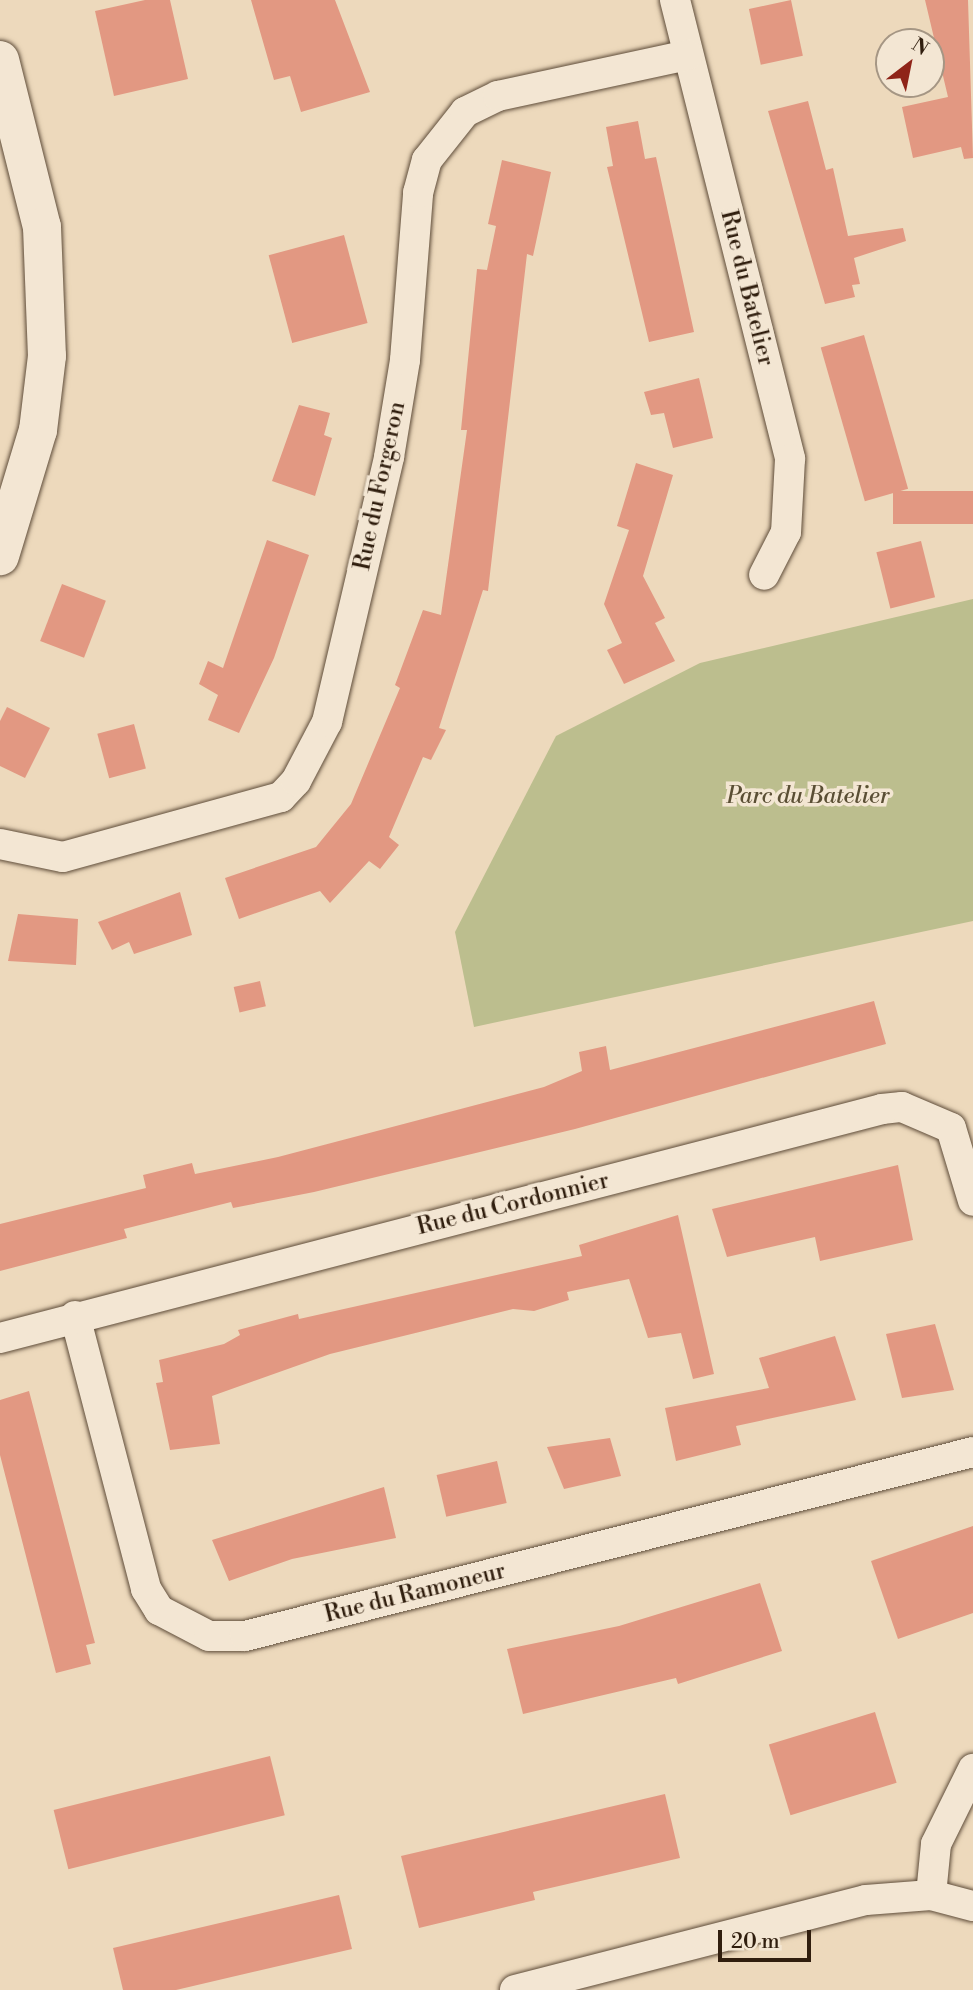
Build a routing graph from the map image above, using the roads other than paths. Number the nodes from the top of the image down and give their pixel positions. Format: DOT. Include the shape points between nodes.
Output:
graph roads {
  1 [pos="675,0"];
  2 [pos="688,55"];
  3 [pos="0,60"];
  4 [pos="0,556"];
  5 [pos="764,575"];
  6 [pos="0,844"];
  7 [pos="973,1200"];
  8 [pos="75,1316"];
  9 [pos="0,1338"];
  10 [pos="973,1452"];
  11 [pos="973,1769"];
  12 [pos="931,1895"];
  13 [pos="973,1906"];
  14 [pos="515,1990"];
  1 -- 2 [label="street, Rue du Batelier"];
  2 -- 5 [label="street, Rue du Batelier" via="790,459 786,532"];
  2 -- 6 [label="street, Rue du Forgeron" via="498,96 464,112 427,160 418,193 405,360 389,457 327,722 296,781 281,797 63,858"];
  3 -- 4 [label="street" via="42,227 47,356 38,430"];
  7 -- 8 [label="street, Rue du Cordonnier" via="951,1128 902,1107 882,1109"];
  8 -- 9 [label="street, Rue du Cordonnier"];
  8 -- 10 [label="street, Rue du Ramoneur" via="146,1590 159,1610 209,1636 245,1636"];
  11 -- 12 [label="street" via="936,1844"];
  12 -- 13 [label="street"];
  12 -- 14 [label="street" via="866,1900"];
}
